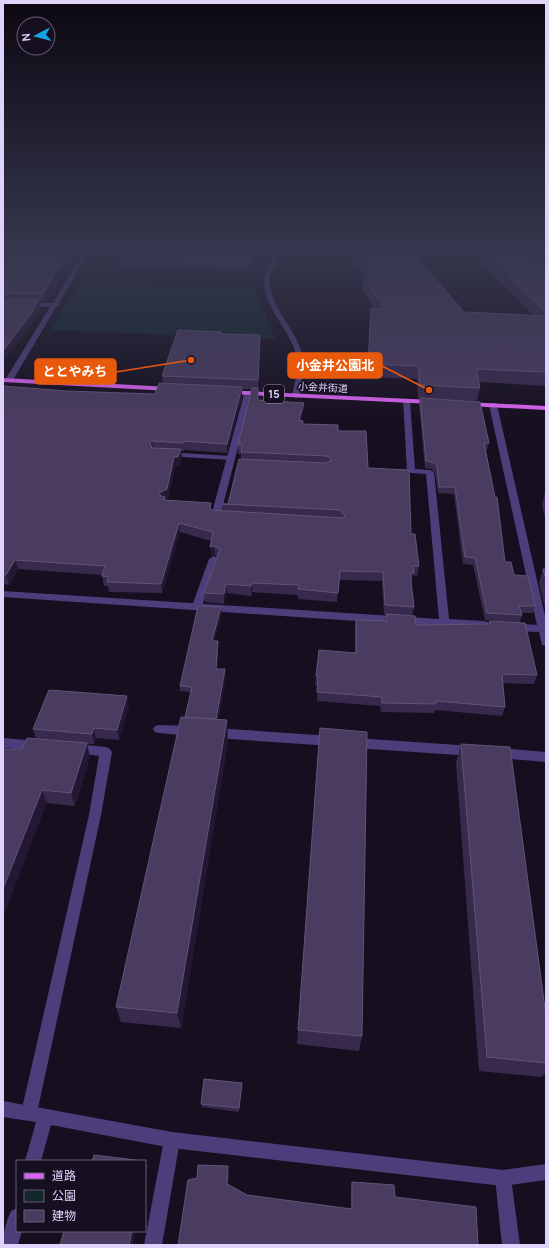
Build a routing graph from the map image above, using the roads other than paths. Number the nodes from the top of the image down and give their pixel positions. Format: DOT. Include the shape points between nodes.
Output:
graph roads {
  1 [pos="55,306"];
  2 [pos="275,306"];
  3 [pos="6,380"];
  4 [pos="176,389"];
  5 [pos="216,391"];
  6 [pos="248,393"];
  7 [pos="296,396"];
  8 [pos="406,401"];
  9 [pos="438,403"];
  10 [pos="462,404"];
  11 [pos="493,405"];
  12 [pos="546,408"];
  13 [pos="156,453"];
  14 [pos="232,462"];
  15 [pos="231,517"];
  16 [pos="214,559"];
  17 [pos="3,594"];
  18 [pos="197,606"];
  19 [pos="444,623"];
  20 [pos="542,629"];
  21 [pos="546,642"];
  22 [pos="159,729"];
  23 [pos="3,743"];
  24 [pos="51,747"];
  25 [pos="66,748"];
  26 [pos="546,757"];
  27 [pos="3,1109"];
  28 [pos="29,1113"];
  29 [pos="46,1116"];
  30 [pos="172,1140"];
  31 [pos="33,1160"];
  32 [pos="546,1172"];
  33 [pos="503,1178"];
  34 [pos="16,1220"];
  35 [pos="9,1245"];
  36 [pos="153,1245"];
  37 [pos="511,1245"];
  1 -- 3 [label="street"];
  2 -- 7 [label="street" via="289,329 300,359"];
  3 -- 4 [label="main road"];
  5 -- 6 [label="main road, 小金井街道 / 15"];
  6 -- 7 [label="main road, 小金井街道 / 15"];
  6 -- 14 [label="street"];
  7 -- 8 [label="main road, 小金井街道 / 15"];
  8 -- 9 [label="main road, 小金井街道 / 15"];
  8 -- 19 [label="street" via="411,471 430,472"];
  10 -- 11 [label="main road"];
  11 -- 12 [label="main road"];
  11 -- 20 [label="street"];
  13 -- 14 [label="street"];
  14 -- 15 [label="street" via="214,504 216,516"];
  16 -- 18 [label="street"];
  17 -- 18 [label="street"];
  18 -- 19 [label="street"];
  19 -- 20 [label="street"];
  20 -- 21 [label="street"];
  22 -- 26 [label="street"];
  23 -- 24 [label="street"];
  25 -- 28 [label="street" via="106,752 95,815"];
  27 -- 28 [label="street"];
  28 -- 29 [label="street"];
  29 -- 30 [label="street"];
  29 -- 31 [label="street"];
  30 -- 33 [label="street"];
  30 -- 36 [label="street"];
  32 -- 33 [label="street"];
  33 -- 37 [label="street"];
  34 -- 35 [label="street"];
}
